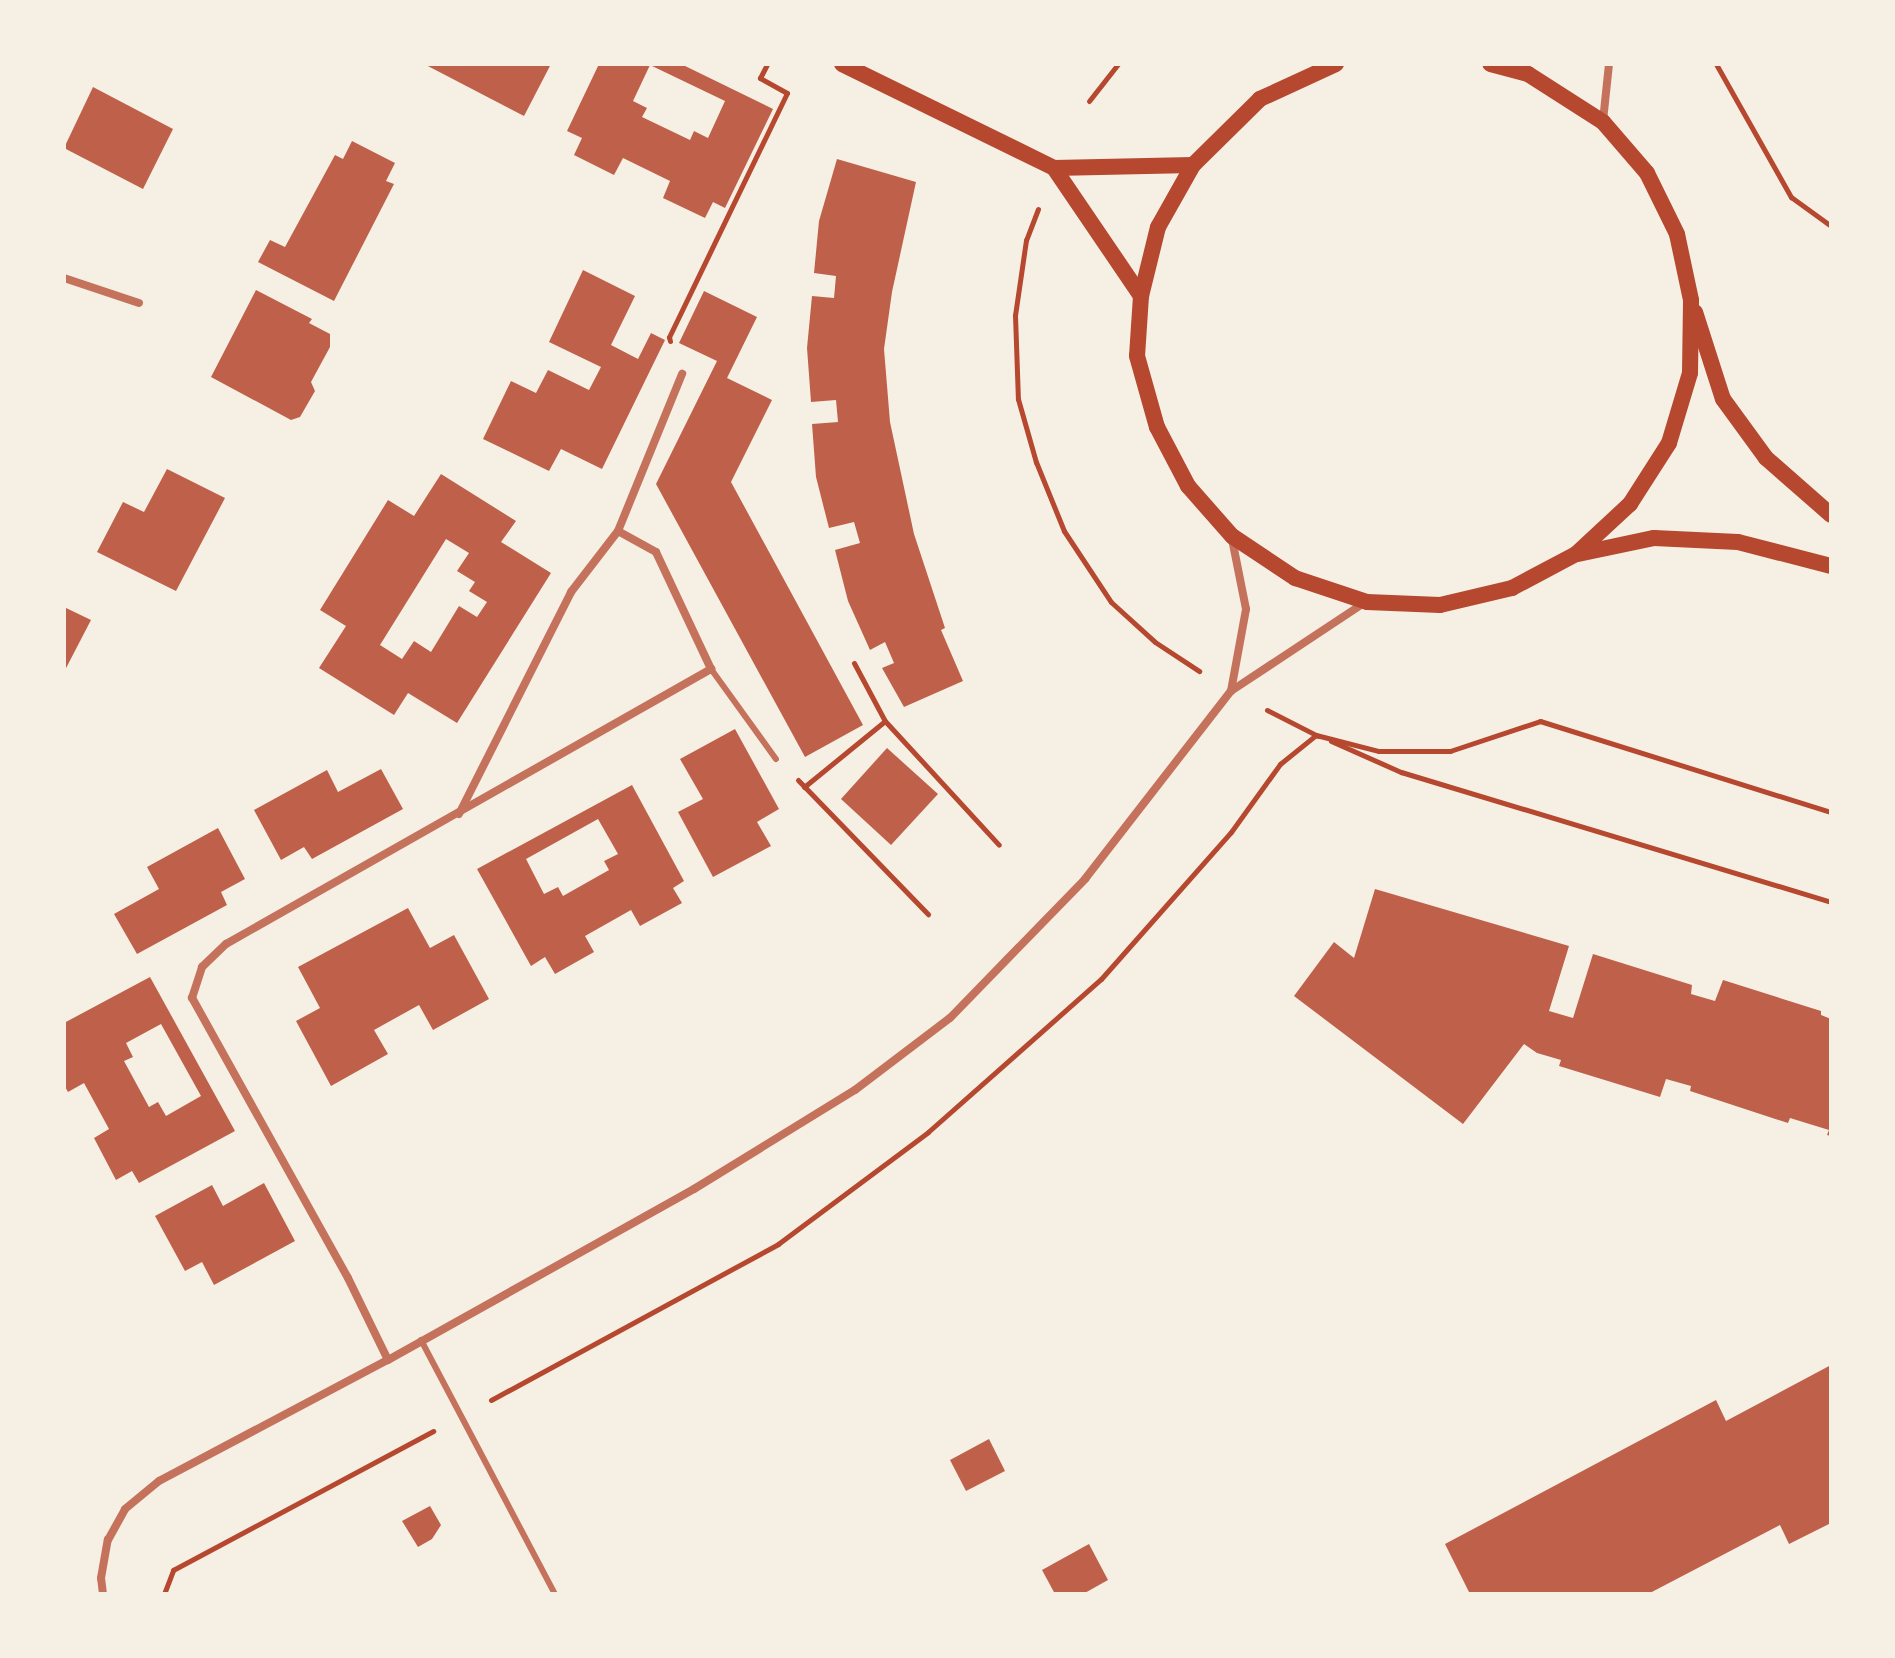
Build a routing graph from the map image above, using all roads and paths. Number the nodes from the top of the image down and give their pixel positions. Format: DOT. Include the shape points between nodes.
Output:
graph roads {
  1 [pos="767,64"];
  2 [pos="842,64"];
  3 [pos="1118,64"];
  4 [pos="1336,64"];
  5 [pos="1490,64"];
  6 [pos="1609,64"];
  7 [pos="1716,64"];
  8 [pos="1533,69"];
  9 [pos="1089,101"];
  10 [pos="1603,122"];
  11 [pos="1193,165"];
  12 [pos="1054,168"];
  13 [pos="1831,226"];
  14 [pos="64,278"];
  15 [pos="1141,296"];
  16 [pos="1691,300"];
  17 [pos="139,303"];
  18 [pos="682,374"];
  19 [pos="1831,515"];
  20 [pos="618,531"];
  21 [pos="1232,536"];
  22 [pos="1576,554"];
  23 [pos="1831,566"];
  24 [pos="1367,602"];
  25 [pos="1155,642"];
  26 [pos="854,663"];
  27 [pos="711,669"];
  28 [pos="1231,691"];
  29 [pos="885,721"];
  30 [pos="1316,735"];
  31 [pos="776,759"];
  32 [pos="804,787"];
  33 [pos="1831,812"];
  34 [pos="459,814"];
  35 [pos="999,845"];
  36 [pos="1831,902"];
  37 [pos="928,914"];
  38 [pos="421,1340"];
  39 [pos="388,1360"];
  40 [pos="461,1416"];
  41 [pos="103,1594"];
  42 [pos="164,1594"];
  43 [pos="555,1594"];
  1 -- 18 [label="path" via="760,78 787,93 669,337"];
  2 -- 12 [label="main road"];
  3 -- 9 [label="path"];
  4 -- 11 [label="main road" via="1260,99"];
  5 -- 8 [label="main road"];
  6 -- 10 [label="street"];
  7 -- 13 [label="path" via="1791,197"];
  8 -- 10 [label="main road"];
  10 -- 16 [label="main road" via="1647,173 1677,234"];
  11 -- 12 [label="main road"];
  11 -- 15 [label="main road" via="1158,227"];
  12 -- 15 [label="main road"];
  12 -- 25 [label="path" via="1026,240 1015,315 1018,399 1064,531 1111,602"];
  14 -- 17 [label="street"];
  15 -- 21 [label="main road" via="1137,356 1157,427 1188,486"];
  16 -- 19 [label="main road" via="1723,399 1766,458"];
  16 -- 22 [label="main road" via="1690,373 1669,443 1630,504"];
  18 -- 20 [label="street"];
  20 -- 27 [label="street" via="656,552"];
  20 -- 34 [label="street" via="571,592"];
  21 -- 24 [label="main road" via="1295,578"];
  21 -- 28 [label="street" via="1246,609"];
  22 -- 23 [label="main road" via="1668,538 1738,542"];
  22 -- 24 [label="main road" via="1512,588 1440,605"];
  24 -- 28 [label="street"];
  26 -- 29 [label="path"];
  27 -- 31 [label="lane"];
  27 -- 34 [label="street"];
  28 -- 38 [label="street" via="1085,879 950,1018 855,1090 694,1189"];
  29 -- 32 [label="path"];
  29 -- 35 [label="path"];
  30 -- 33 [label="path" via="1379,751 1450,751 1540,721"];
  30 -- 36 [label="path" via="1401,772"];
  30 -- 40 [label="path" via="1280,764 1231,832 1101,979 928,1132 778,1244"];
  31 -- 32 [label="path"];
  32 -- 37 [label="path"];
  34 -- 39 [label="street" via="226,944 202,967 192,998"];
  38 -- 39 [label="street"];
  38 -- 40 [label="lane"];
  39 -- 41 [label="street" via="159,1481 125,1509 108,1540"];
  40 -- 42 [label="path" via="173,1570"];
  40 -- 43 [label="lane"];
}
